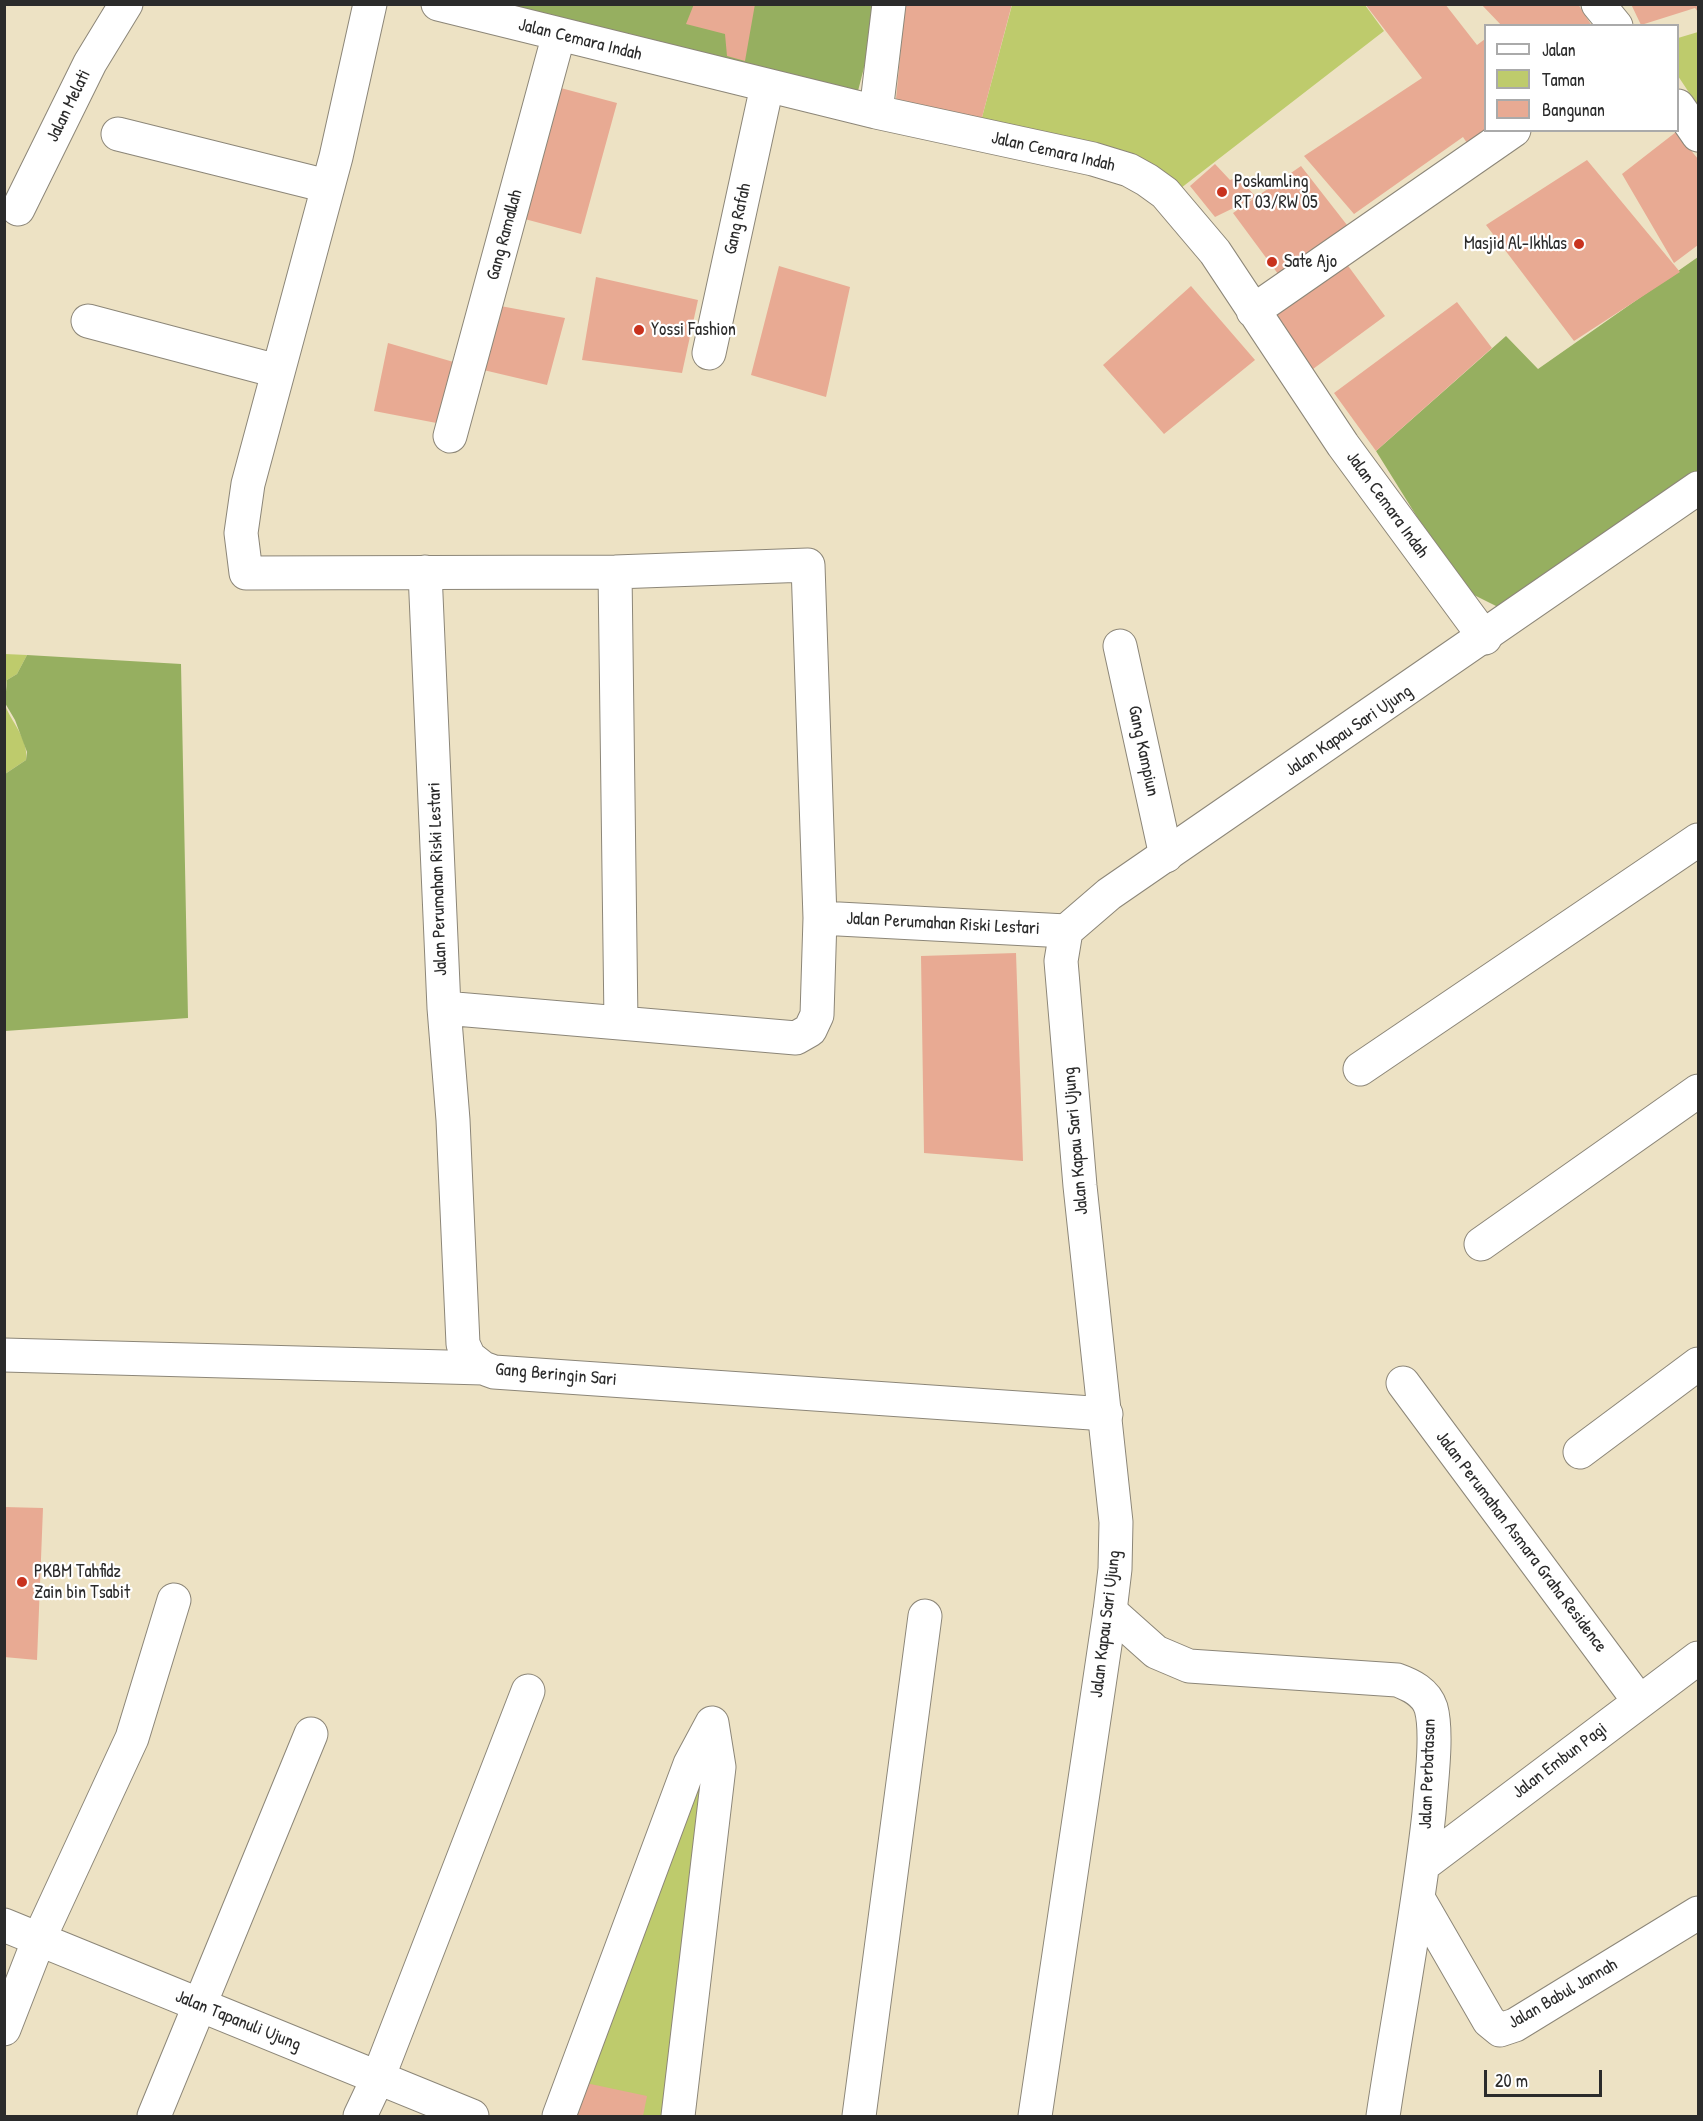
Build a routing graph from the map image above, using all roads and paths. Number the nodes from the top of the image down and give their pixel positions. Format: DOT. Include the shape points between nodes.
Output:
graph roads {
  1 [pos="126,4"];
  2 [pos="370,4"];
  3 [pos="438,4"];
  4 [pos="889,4"];
  5 [pos="1598,4"];
  6 [pos="1614,24"];
  7 [pos="559,34"];
  8 [pos="767,86"];
  9 [pos="1679,109"];
  10 [pos="876,112"];
  11 [pos="1511,132"];
  12 [pos="118,135"];
  13 [pos="1698,135"];
  14 [pos="327,186"];
  15 [pos="18,209"];
  16 [pos="1253,311"];
  17 [pos="88,321"];
  18 [pos="709,353"];
  19 [pos="277,371"];
  20 [pos="450,436"];
  21 [pos="1698,489"];
  22 [pos="425,572"];
  23 [pos="615,572"];
  24 [pos="1485,638"];
  25 [pos="1120,646"];
  26 [pos="1698,840"];
  27 [pos="1166,856"];
  28 [pos="820,918"];
  29 [pos="1066,931"];
  30 [pos="444,1008"];
  31 [pos="621,1022"];
  32 [pos="1360,1069"];
  33 [pos="1698,1091"];
  34 [pos="1481,1244"];
  35 [pos="4,1355"];
  36 [pos="1698,1364"];
  37 [pos="483,1368"];
  38 [pos="1403,1383"];
  39 [pos="1106,1414"];
  40 [pos="1580,1452"];
  41 [pos="174,1600"];
  42 [pos="1110,1611"];
  43 [pos="925,1616"];
  44 [pos="1698,1658"];
  45 [pos="528,1691"];
  46 [pos="1639,1701"];
  47 [pos="311,1734"];
  48 [pos="1423,1864"];
  49 [pos="1418,1898"];
  50 [pos="1698,1913"];
  51 [pos="4,1925"];
  52 [pos="39,1939"];
  53 [pos="199,2006"];
  54 [pos="4,2029"];
  55 [pos="378,2078"];
  56 [pos="154,2116"];
  57 [pos="360,2116"];
  58 [pos="471,2116"];
  59 [pos="559,2116"];
  60 [pos="678,2116"];
  61 [pos="859,2116"];
  62 [pos="1035,2116"];
  63 [pos="1383,2116"];
  1 -- 15 [label="street, Jalan Melati" via="90,63"];
  2 -- 14 [label="street"];
  3 -- 7 [label="street, Jalan Cemara Indah"];
  4 -- 10 [label="street"];
  5 -- 6 [label="street"];
  7 -- 8 [label="street, Jalan Cemara Indah"];
  7 -- 20 [label="street, Gang Ramallah"];
  8 -- 10 [label="street, Jalan Cemara Indah"];
  8 -- 18 [label="street, Gang Rafah"];
  9 -- 13 [label="street"];
  10 -- 16 [label="street, Jalan Cemara Indah" via="1129,170 1165,193 1188,218"];
  11 -- 16 [label="street"];
  12 -- 14 [label="street"];
  14 -- 19 [label="street"];
  16 -- 24 [label="street, Jalan Cemara Indah" via="1343,445"];
  17 -- 19 [label="street"];
  19 -- 22 [label="street, Jalan Perumahan Riski Lestari" via="242,523 246,573"];
  21 -- 24 [label="street, Jalan Kapau Sari Ujung"];
  22 -- 23 [label="street, Jalan Perumahan Riski Lestari"];
  22 -- 30 [label="street, Jalan Perumahan Riski Lestari"];
  23 -- 28 [label="street, Jalan Perumahan Riski Lestari" via="808,565"];
  23 -- 31 [label="street"];
  24 -- 27 [label="street, Jalan Kapau Sari Ujung"];
  25 -- 27 [label="street, Gang Kampiun"];
  26 -- 32 [label="street"];
  27 -- 29 [label="street, Jalan Kapau Sari Ujung" via="1108,894"];
  28 -- 29 [label="street, Jalan Perumahan Riski Lestari"];
  28 -- 31 [label="street, Jalan Perumahan Riski Lestari" via="817,1015 804,1035 788,1039"];
  29 -- 39 [label="street, Jalan Kapau Sari Ujung" via="1061,961 1064,1008"];
  30 -- 31 [label="street, Jalan Perumahan Riski Lestari"];
  30 -- 37 [label="street" via="463,1344 469,1358"];
  33 -- 34 [label="street"];
  35 -- 37 [label="street, Gang Beringin Sari"];
  36 -- 40 [label="street"];
  37 -- 39 [label="street, Gang Beringin Sari" via="506,1373"];
  38 -- 46 [label="street, Jalan Perumahan Asmara Graha Residence"];
  39 -- 42 [label="street, Jalan Kapau Sari Ujung" via="1116,1522"];
  41 -- 52 [label="street" via="132,1738"];
  42 -- 48 [label="street, Jalan Perbatasan" via="1156,1652 1189,1666 1397,1680 1417,1689 1426,1698 1432,1716 1432,1782"];
  42 -- 62 [label="street, Jalan Kapau Sari Ujung"];
  43 -- 61 [label="street"];
  44 -- 46 [label="street, Jalan Embun Pagi"];
  45 -- 55 [label="street"];
  46 -- 48 [label="street, Jalan Embun Pagi"];
  47 -- 53 [label="street"];
  48 -- 49 [label="street, Jalan Perbatasan"];
  49 -- 50 [label="street, Jalan Babul Jannah" via="1489,2021 1500,2030 1515,2025"];
  49 -- 63 [label="street, Jalan Perbatasan"];
  51 -- 52 [label="street, Jalan Tapanuli Ujung"];
  52 -- 53 [label="street, Jalan Tapanuli Ujung"];
  52 -- 54 [label="street"];
  53 -- 55 [label="street, Jalan Tapanuli Ujung"];
  53 -- 56 [label="street"];
  55 -- 57 [label="street"];
  55 -- 58 [label="street, Jalan Tapanuli Ujung"];
  59 -- 60 [label="street" via="690,1764 712,1723 719,1767"];
}
